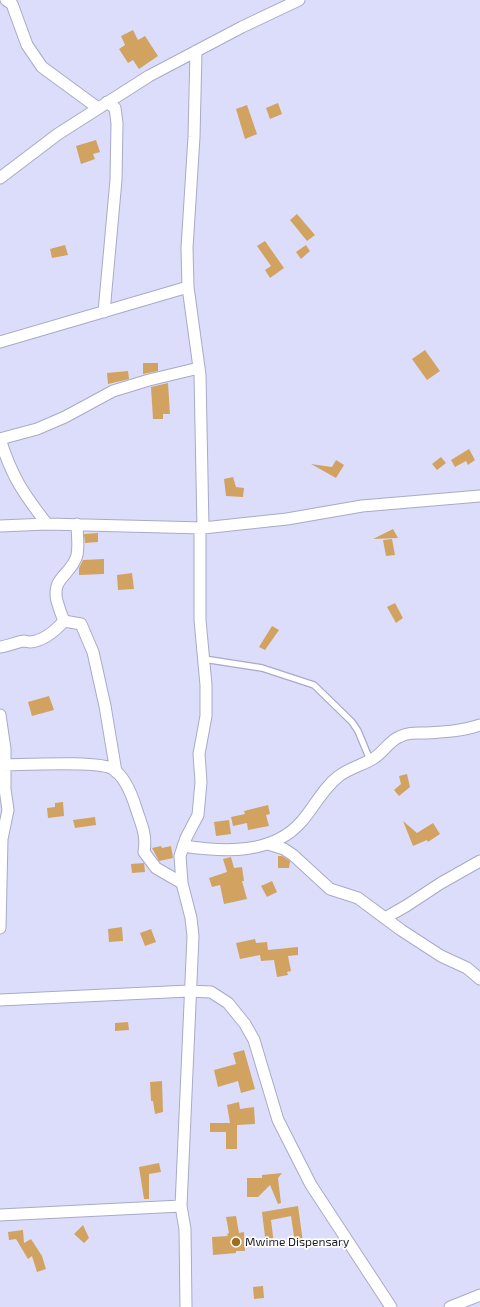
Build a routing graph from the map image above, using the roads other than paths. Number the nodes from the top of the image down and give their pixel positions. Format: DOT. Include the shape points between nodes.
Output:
graph roads {
  1 [pos="6,0"];
  2 [pos="299,0"];
  3 [pos="196,52"];
  4 [pos="103,105"];
  5 [pos="0,178"];
  6 [pos="188,287"];
  7 [pos="104,312"];
  8 [pos="0,342"];
  9 [pos="199,368"];
  10 [pos="0,439"];
  11 [pos="480,496"];
  12 [pos="47,524"];
  13 [pos="77,524"];
  14 [pos="0,526"];
  15 [pos="201,528"];
  16 [pos="64,621"];
  17 [pos="0,647"];
  18 [pos="204,659"];
  19 [pos="0,715"];
  20 [pos="480,726"];
  21 [pos="370,760"];
  22 [pos="2,765"];
  23 [pos="116,772"];
  24 [pos="268,844"];
  25 [pos="183,846"];
  26 [pos="480,861"];
  27 [pos="182,883"];
  28 [pos="385,918"];
  29 [pos="0,928"];
  30 [pos="480,979"];
  31 [pos="189,991"];
  32 [pos="0,1000"];
  33 [pos="181,1206"];
  34 [pos="0,1215"];
  35 [pos="480,1295"];
  36 [pos="186,1307"];
  37 [pos="391,1307"];
  38 [pos="450,1307"];
  1 -- 4 [label="street" via="12,4 27,45 42,67"];
  2 -- 3 [label="street" via="242,26"];
  3 -- 4 [label="street" via="149,76"];
  3 -- 6 [label="street" via="195,122 187,248"];
  4 -- 5 [label="street" via="58,134"];
  4 -- 7 [label="street" via="114,108 117,131 116,180"];
  6 -- 7 [label="street"];
  6 -- 9 [label="street"];
  7 -- 8 [label="street"];
  9 -- 10 [label="street" via="113,391 65,418"];
  9 -- 15 [label="street"];
  10 -- 12 [label="street" via="8,465 23,493"];
  11 -- 15 [label="street" via="362,506 287,519"];
  12 -- 13 [label="street"];
  12 -- 14 [label="street"];
  13 -- 15 [label="street"];
  13 -- 16 [label="street" via="77,555 55,588 60,614"];
  15 -- 18 [label="street" via="200,620"];
  16 -- 17 [label="street" via="53,632 41,638"];
  16 -- 23 [label="street" via="81,624 93,652"];
  18 -- 21 [label="lane" via="262,668 314,684 352,722"];
  18 -- 25 [label="street" via="206,716 199,754 200,800 198,815"];
  19 -- 22 [label="street" via="6,749"];
  20 -- 21 [label="street" via="459,730 413,732 399,737"];
  21 -- 24 [label="street" via="339,775 297,826 287,835"];
  22 -- 23 [label="street" via="86,764 108,766"];
  22 -- 29 [label="street" via="8,810 2,839"];
  23 -- 27 [label="street" via="131,791 146,839 144,852 156,868"];
  24 -- 25 [label="street" via="212,850"];
  24 -- 28 [label="street" via="284,849 330,888 358,898"];
  25 -- 27 [label="street" via="180,856"];
  26 -- 28 [label="street"];
  27 -- 31 [label="street" via="193,936"];
  28 -- 30 [label="street" via="441,956 467,968"];
  31 -- 32 [label="street"];
  31 -- 33 [label="street"];
  31 -- 37 [label="street" via="211,992 228,1003 245,1024 254,1040 278,1120 311,1185"];
  33 -- 34 [label="street"];
  33 -- 36 [label="street" via="185,1229"];
  35 -- 38 [label="street"];
}
